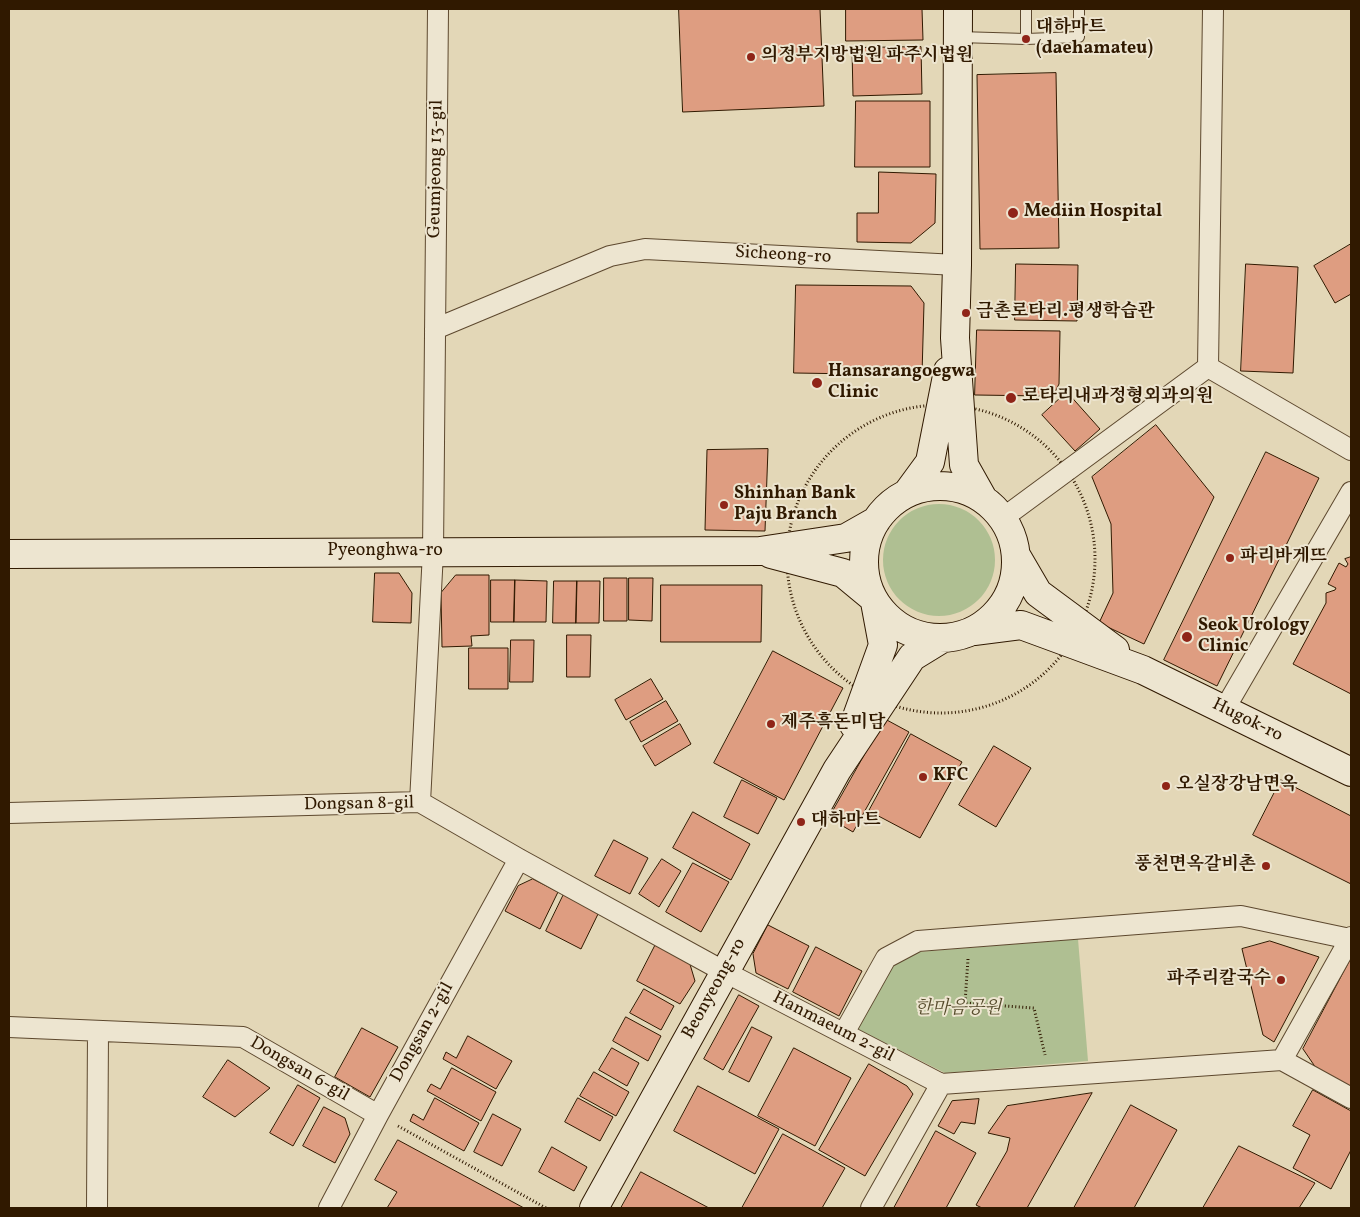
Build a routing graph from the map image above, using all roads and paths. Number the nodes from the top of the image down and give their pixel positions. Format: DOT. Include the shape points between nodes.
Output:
graph roads {
  1 [pos="438,9"];
  2 [pos="958,9"];
  3 [pos="1026,9"];
  4 [pos="1079,9"];
  5 [pos="1213,9"];
  6 [pos="958,37"];
  7 [pos="1026,39"];
  8 [pos="957,265"];
  9 [pos="435,329"];
  10 [pos="1208,367"];
  11 [pos="950,405"];
  12 [pos="1351,450"];
  13 [pos="1067,470"];
  14 [pos="908,492"];
  15 [pos="1351,492"];
  16 [pos="982,497"];
  17 [pos="1003,518"];
  18 [pos="876,521"];
  19 [pos="433,552"];
  20 [pos="778,552"];
  21 [pos="9,554"];
  22 [pos="1017,557"];
  23 [pos="874,600"];
  24 [pos="974,631"];
  25 [pos="1075,633"];
  26 [pos="943,638"];
  27 [pos="874,698"];
  28 [pos="1224,710"];
  29 [pos="1351,772"];
  30 [pos="420,802"];
  31 [pos="9,813"];
  32 [pos="519,860"];
  33 [pos="969,936"];
  34 [pos="1351,938"];
  35 [pos="725,972"];
  36 [pos="9,1027"];
  37 [pos="98,1031"];
  38 [pos="844,1034"];
  39 [pos="1282,1060"];
  40 [pos="1050,1077"];
  41 [pos="942,1084"];
  42 [pos="1351,1098"];
  43 [pos="378,1115"];
  44 [pos="97,1208"];
  45 [pos="329,1208"];
  46 [pos="546,1208"];
  47 [pos="594,1208"];
  48 [pos="871,1208"];
  1 -- 9 [label="street, Geumjeong 13-gil"];
  2 -- 6 [label="street"];
  3 -- 7 [label="lane"];
  4 -- 7 [label="lane" via="1079,37"];
  5 -- 10 [label="street"];
  6 -- 7 [label="lane"];
  6 -- 8 [label="street"];
  8 -- 9 [label="street, Sicheong-ro" via="645,249 610,256"];
  8 -- 11 [label="street"];
  9 -- 19 [label="street, Geumjeong 13-gil"];
  10 -- 12 [label="street"];
  10 -- 13 [label="street"];
  11 -- 13 [label="path" via="968,405 1016,422 1056,453"];
  11 -- 14 [label="street" via="930,462"];
  11 -- 16 [label="street" via="964,465"];
  11 -- 20 [label="path" via="917,405 869,421 828,452 800,494"];
  13 -- 17 [label="street"];
  13 -- 25 [label="path" via="1084,496 1097,546 1092,598"];
  14 -- 16 [label="street" via="926,486 945,485"];
  14 -- 18 [label="street" via="890,504"];
  15 -- 28 [label="street"];
  16 -- 17 [label="street"];
  17 -- 22 [label="street" via="1013,536"];
  18 -- 20 [label="street" via="846,538"];
  18 -- 23 [label="street" via="867,539 864,559 866,578"];
  19 -- 20 [label="street, Pyeonghwa-ro"];
  19 -- 21 [label="street, Pyeonghwa-ro"];
  19 -- 30 [label="street, Geumjeong 13-gil"];
  20 -- 23 [label="street" via="843,573"];
  20 -- 27 [label="path" via="790,595 809,642 843,680"];
  22 -- 24 [label="street" via="1015,580 1006,601 992,618"];
  22 -- 25 [label="street, Hugok-ro" via="1038,593"];
  23 -- 26 [label="street" via="885,615 912,633"];
  23 -- 27 [label="street" via="883,645"];
  24 -- 25 [label="street" via="1021,625"];
  24 -- 26 [label="street"];
  25 -- 27 [label="path" via="1035,683 990,707 938,715 888,706"];
  25 -- 28 [label="street, Hugok-ro"];
  26 -- 27 [label="street" via="912,657"];
  27 -- 35 [label="street, Beonyeong-ro"];
  28 -- 29 [label="street, Hugok-ro"];
  30 -- 31 [label="street, Dongsan 8-gil"];
  30 -- 32 [label="street, Dongsan 8-gil"];
  32 -- 35 [label="street, Dongsan 8-gil"];
  32 -- 43 [label="street, Dongsan 2-gil"];
  33 -- 34 [label="street" via="1242,916"];
  33 -- 38 [label="street" via="918,941 886,958"];
  33 -- 40 [label="path" via="965,1003 1034,1008"];
  34 -- 39 [label="street"];
  35 -- 38 [label="street, Hanmaeum 2-gil"];
  35 -- 47 [label="street, Beonyeong-ro"];
  36 -- 37 [label="street, Dongsan 6-gil"];
  37 -- 43 [label="street, Dongsan 6-gil" via="242,1037"];
  37 -- 44 [label="street"];
  38 -- 41 [label="street, Hanmaeum 2-gil"];
  39 -- 40 [label="street"];
  39 -- 42 [label="street"];
  40 -- 41 [label="street"];
  41 -- 48 [label="street"];
  43 -- 45 [label="street, Dongsan 2-gil"];
  43 -- 46 [label="path"];
}
